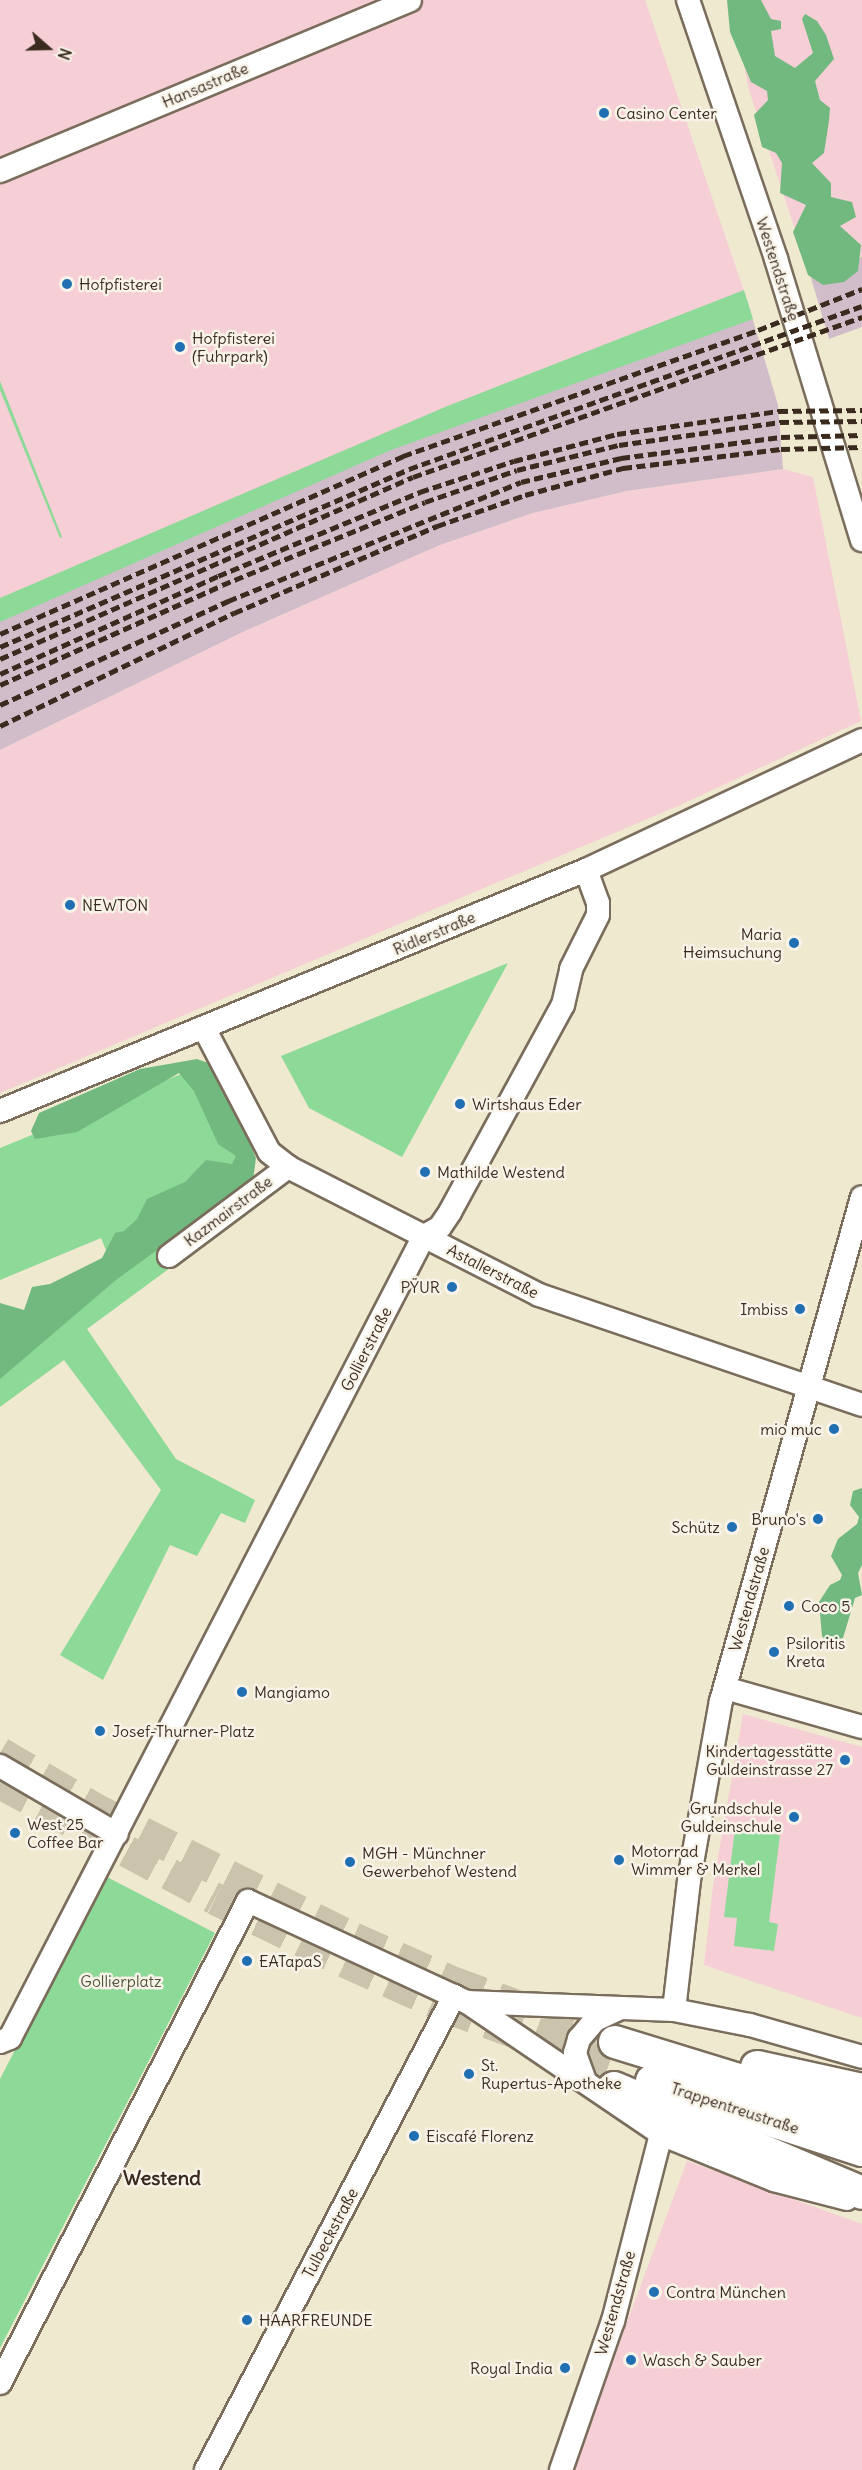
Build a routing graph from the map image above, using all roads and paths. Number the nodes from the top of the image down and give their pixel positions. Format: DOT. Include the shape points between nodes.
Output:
graph roads {
  1 [pos="410,0"];
  2 [pos="688,0"];
  3 [pos="0,171"];
  4 [pos="862,540"];
  5 [pos="862,740"];
  6 [pos="586,870"];
  7 [pos="204,1028"];
  8 [pos="0,1111"];
  9 [pos="288,1167"];
  10 [pos="862,1197"];
  11 [pos="424,1236"];
  12 [pos="169,1256"];
  13 [pos="809,1387"];
  14 [pos="862,1405"];
  15 [pos="725,1689"];
  16 [pos="862,1727"];
  17 [pos="0,1766"];
  18 [pos="117,1834"];
  19 [pos="461,1999"];
  20 [pos="530,2003"];
  21 [pos="624,2008"];
  22 [pos="674,2010"];
  23 [pos="0,2042"];
  24 [pos="523,2042"];
  25 [pos="862,2057"];
  26 [pos="606,2069"];
  27 [pos="862,2090"];
  28 [pos="862,2118"];
  29 [pos="661,2134"];
  30 [pos="862,2150"];
  31 [pos="862,2193"];
  32 [pos="862,2203"];
  33 [pos="0,2383"];
  34 [pos="206,2470"];
  35 [pos="561,2470"];
  1 -- 3 [label="street, Hansastraße"];
  2 -- 4 [label="street, Westendstraße" via="776,259"];
  5 -- 6 [label="street, Ridlerstraße"];
  6 -- 7 [label="street, Ridlerstraße"];
  6 -- 11 [label="street, Gollierstraße" via="598,915 571,969 563,1005 450,1212 440,1227"];
  7 -- 8 [label="street, Ridlerstraße"];
  7 -- 9 [label="street, Astallerstraße" via="269,1152"];
  9 -- 11 [label="street, Astallerstraße"];
  9 -- 12 [label="street, Kazmairstraße"];
  10 -- 13 [label="street, Westendstraße"];
  11 -- 13 [label="street, Astallerstraße" via="539,1295"];
  11 -- 18 [label="street, Gollierstraße"];
  13 -- 14 [label="street, Astallerstraße"];
  13 -- 15 [label="street, Westendstraße"];
  15 -- 16 [label="street"];
  15 -- 22 [label="street, Westendstraße" via="689,1880"];
  17 -- 18 [label="street"];
  18 -- 23 [label="street" via="10,2038"];
  19 -- 20 [label="street, Trappentreustraße"];
  19 -- 24 [label="street, Trappentreustraße"];
  19 -- 33 [label="street, Trappentreustraße" via="248,1901"];
  19 -- 34 [label="street, Tulbeckstraße"];
  20 -- 21 [label="street, Trappentreustraße"];
  20 -- 24 [label="street"];
  21 -- 22 [label="street, Trappentreustraße"];
  21 -- 26 [label="street, Trappentreustraße" via="595,2020 579,2039 576,2063"];
  22 -- 25 [label="street, Trappentreustraße" via="750,2025"];
  24 -- 26 [label="street, Trappentreustraße"];
  26 -- 27 [label="highway" via="660,2043"];
  26 -- 28 [label="highway, Trappentreustraße"];
  26 -- 29 [label="street, Trappentreustraße"];
  26 -- 30 [label="highway, Trappentreustraße"];
  26 -- 31 [label="highway"];
  29 -- 32 [label="street, Trappentreustraße" via="774,2180"];
  29 -- 35 [label="street, Westendstraße" via="613,2321"];
}
